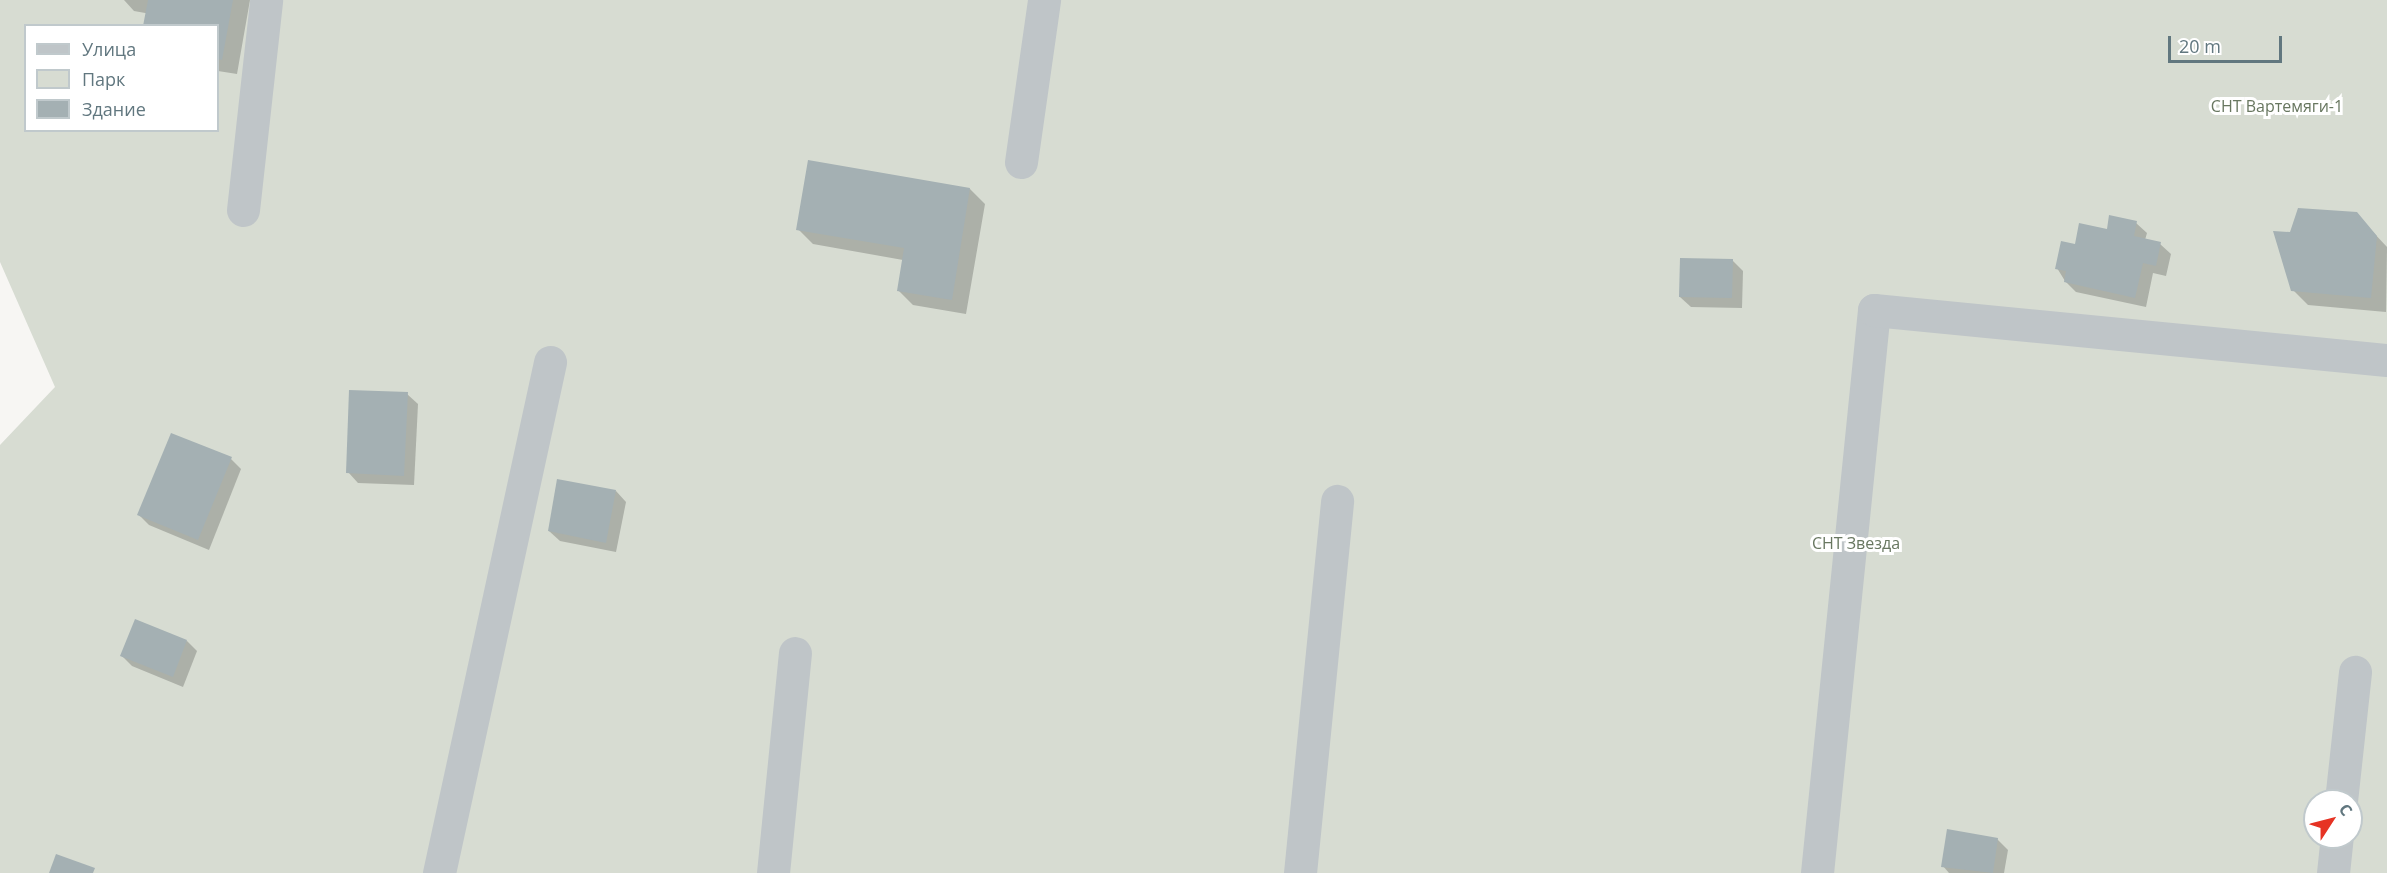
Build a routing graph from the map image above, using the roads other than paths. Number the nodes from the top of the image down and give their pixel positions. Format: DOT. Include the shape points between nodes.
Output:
graph roads {
  1 [pos="266,0"];
  2 [pos="1044,0"];
  3 [pos="1021,162"];
  4 [pos="243,210"];
  5 [pos="2387,360"];
  6 [pos="550,362"];
  7 [pos="1337,501"];
  8 [pos="795,653"];
  9 [pos="2355,672"];
  10 [pos="2342,789"];
  11 [pos="2336,849"];
  12 [pos="439,873"];
  13 [pos="773,873"];
  14 [pos="1300,873"];
  15 [pos="1817,873"];
  16 [pos="2333,873"];
  1 -- 4 [label="street"];
  2 -- 3 [label="street"];
  5 -- 15 [label="street" via="1874,310"];
  6 -- 12 [label="street"];
  7 -- 14 [label="street"];
  8 -- 13 [label="street"];
  9 -- 10 [label="street"];
  11 -- 16 [label="street"];
}
